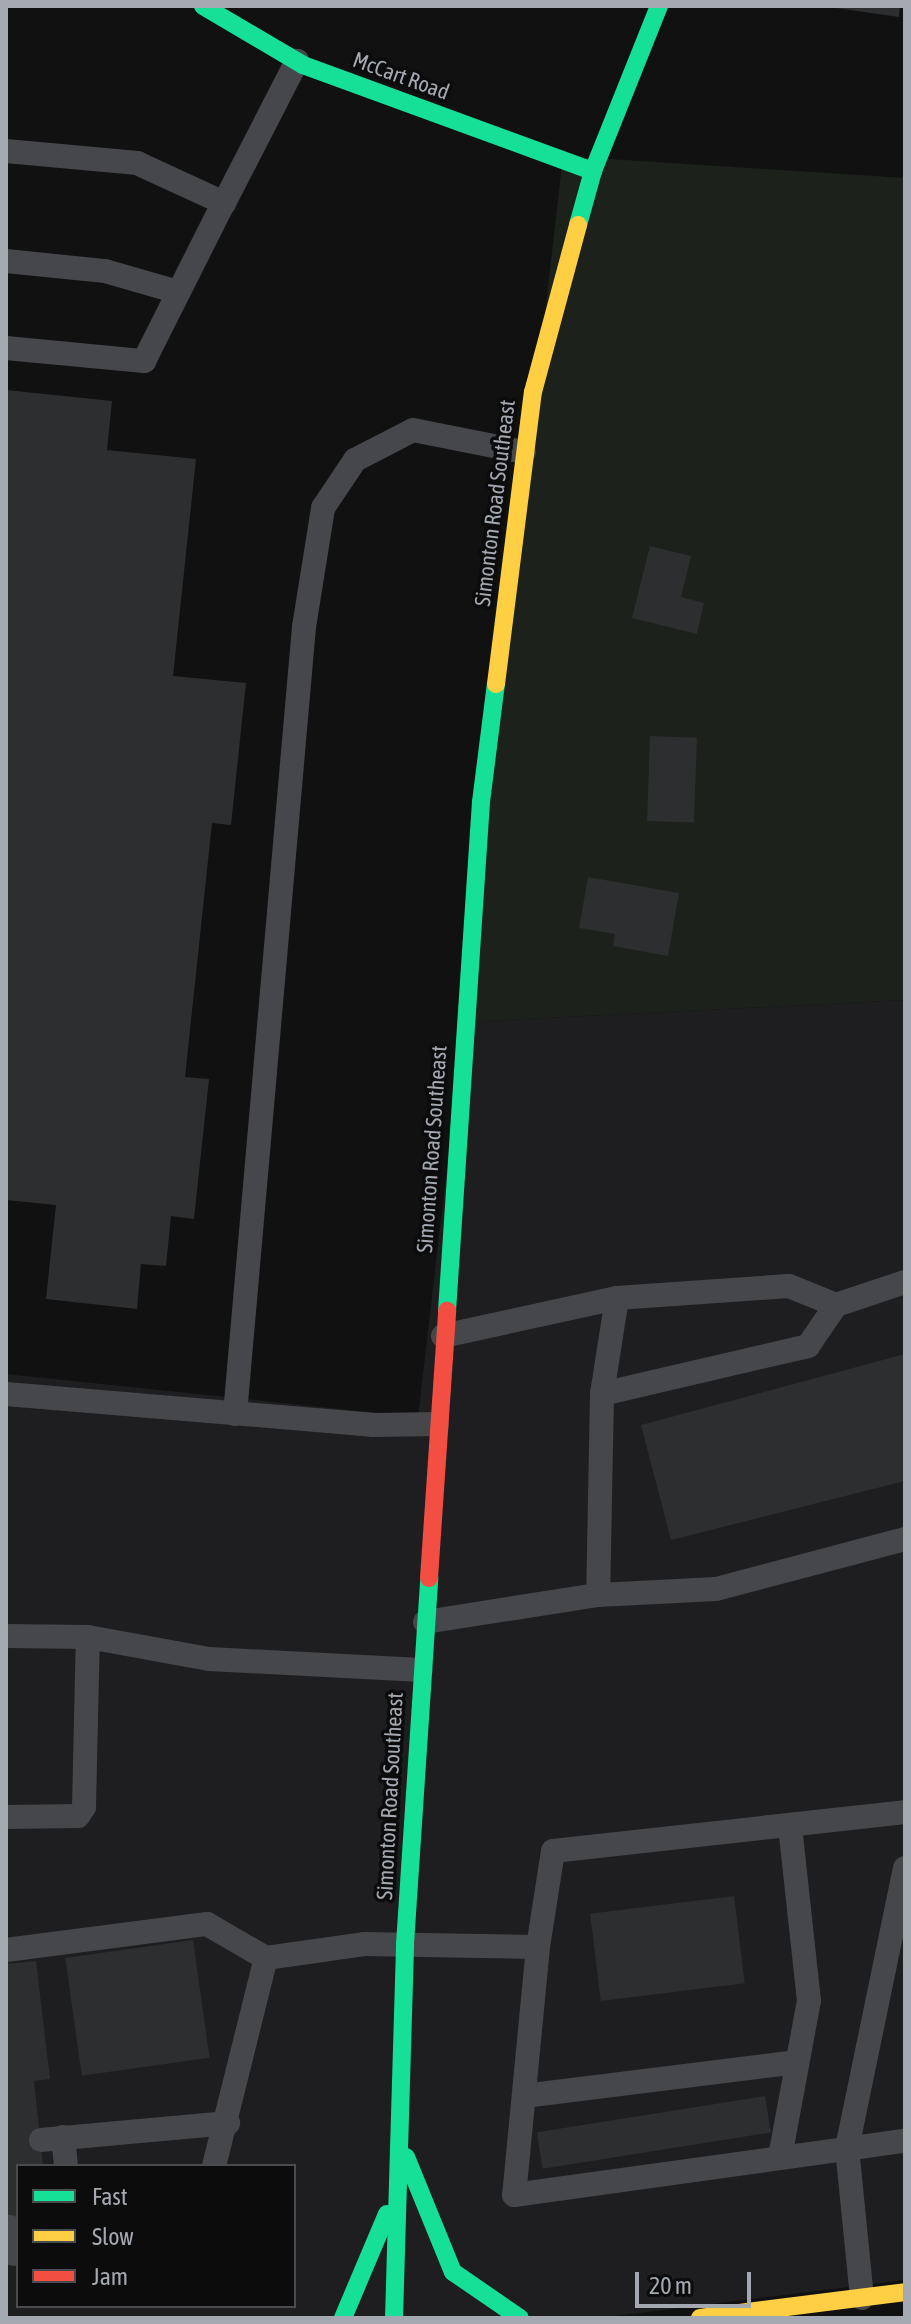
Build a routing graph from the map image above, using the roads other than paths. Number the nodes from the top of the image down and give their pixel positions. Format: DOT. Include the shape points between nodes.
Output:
graph roads {
  1 [pos="203,6"];
  2 [pos="659,6"];
  3 [pos="297,61"];
  4 [pos="6,151"];
  5 [pos="593,171"];
  6 [pos="226,198"];
  7 [pos="6,261"];
  8 [pos="178,292"];
  9 [pos="6,348"];
  10 [pos="524,452"];
  11 [pos="905,1282"];
  12 [pos="617,1298"];
  13 [pos="836,1305"];
  14 [pos="443,1336"];
  15 [pos="6,1394"];
  16 [pos="602,1394"];
  17 [pos="235,1414"];
  18 [pos="437,1424"];
  19 [pos="905,1539"];
  20 [pos="598,1595"];
  21 [pos="425,1622"];
  22 [pos="6,1636"];
  23 [pos="88,1637"];
  24 [pos="421,1670"];
  25 [pos="905,1812"];
  26 [pos="6,1817"];
  27 [pos="790,1826"];
  28 [pos="905,1868"];
  29 [pos="405,1944"];
  30 [pos="538,1947"];
  31 [pos="6,1950"];
  32 [pos="266,1958"];
  33 [pos="797,2062"];
  34 [pos="524,2096"];
  35 [pos="228,2123"];
  36 [pos="905,2141"];
  37 [pos="400,2143"];
  38 [pos="847,2148"];
  39 [pos="780,2157"];
  40 [pos="65,2164"];
  41 [pos="215,2164"];
  42 [pos="398,2186"];
  43 [pos="10,2227"];
  44 [pos="12,2254"];
  45 [pos="905,2292"];
  46 [pos="862,2298"];
  47 [pos="343,2318"];
  48 [pos="394,2318"];
  49 [pos="520,2318"];
  50 [pos="700,2318"];
  1 -- 3 [label="street, McCart Road"];
  2 -- 5 [label="street, Simonton Road Southeast"];
  3 -- 5 [label="street, McCart Road"];
  3 -- 6 [label="lane"];
  4 -- 6 [label="lane" via="137,163 224,203"];
  5 -- 10 [label="street, Simonton Road Southeast" via="533,392"];
  6 -- 8 [label="lane"];
  7 -- 8 [label="lane" via="105,271"];
  8 -- 9 [label="lane" via="144,361"];
  10 -- 14 [label="street, Simonton Road Southeast" via="481,802"];
  10 -- 17 [label="lane" via="413,430 355,460 323,508 304,627"];
  11 -- 13 [label="lane"];
  12 -- 13 [label="lane" via="789,1286"];
  12 -- 14 [label="lane"];
  12 -- 16 [label="lane"];
  13 -- 16 [label="lane" via="808,1346"];
  14 -- 18 [label="street, Simonton Road Southeast"];
  15 -- 17 [label="lane"];
  16 -- 20 [label="lane"];
  17 -- 18 [label="lane" via="372,1425"];
  18 -- 21 [label="street, Simonton Road Southeast"];
  19 -- 20 [label="lane" via="716,1589"];
  20 -- 21 [label="lane"];
  21 -- 24 [label="street, Simonton Road Southeast"];
  22 -- 23 [label="lane"];
  23 -- 24 [label="lane" via="209,1659"];
  23 -- 26 [label="lane" via="82,1812"];
  24 -- 29 [label="street, Simonton Road Southeast"];
  25 -- 27 [label="lane"];
  27 -- 30 [label="lane" via="553,1851"];
  27 -- 33 [label="lane" via="809,2001"];
  28 -- 38 [label="lane"];
  29 -- 30 [label="lane"];
  29 -- 32 [label="lane"];
  29 -- 37 [label="street, Simonton Road Southeast"];
  30 -- 34 [label="lane"];
  31 -- 32 [label="lane" via="207,1924"];
  32 -- 35 [label="lane"];
  33 -- 34 [label="lane"];
  33 -- 39 [label="lane"];
  34 -- 39 [label="lane" via="514,2195"];
  35 -- 40 [label="lane" via="52,2138"];
  35 -- 41 [label="lane"];
  36 -- 38 [label="lane"];
  37 -- 42 [label="street, Simonton Road Southeast"];
  37 -- 49 [label="street" via="453,2272"];
  38 -- 39 [label="lane"];
  38 -- 46 [label="lane"];
  42 -- 47 [label="street"];
  42 -- 48 [label="street, Simonton Road Southeast"];
  43 -- 44 [label="lane"];
  45 -- 46 [label="street"];
  46 -- 50 [label="street"];
}
